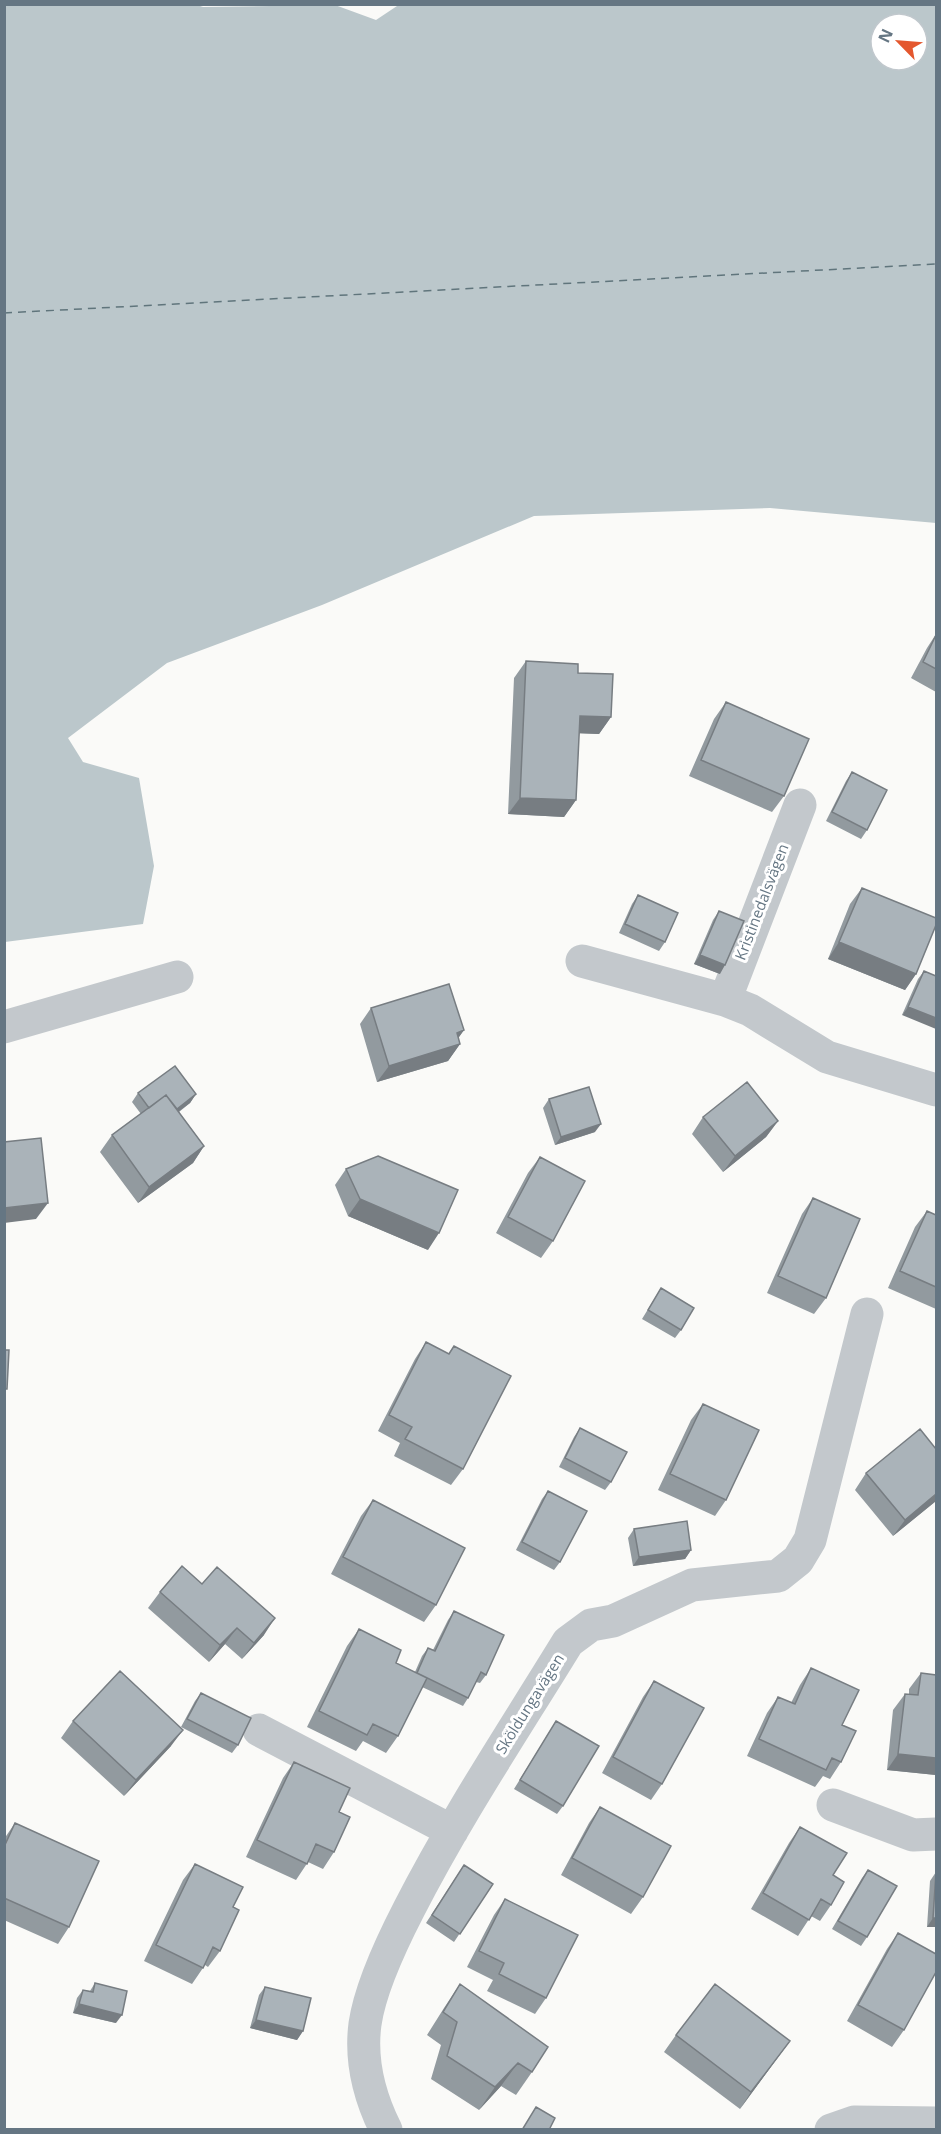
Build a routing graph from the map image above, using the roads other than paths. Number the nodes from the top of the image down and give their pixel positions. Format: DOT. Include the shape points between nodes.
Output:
graph roads {
  1 [pos="800,805"];
  2 [pos="582,961"];
  3 [pos="177,977"];
  4 [pos="725,1000"];
  5 [pos="4,1027"];
  6 [pos="936,1090"];
  7 [pos="867,1314"];
  8 [pos="259,1730"];
  9 [pos="833,1805"];
  10 [pos="452,1831"];
  11 [pos="936,1834"];
  12 [pos="936,2123"];
  13 [pos="869,2126"];
  14 [pos="386,2130"];
  15 [pos="831,2130"];
  1 -- 4 [label="street, Kristinedalsvägen"];
  2 -- 4 [label="street"];
  3 -- 5 [label="street"];
  4 -- 6 [label="street" via="750,1010 826,1057"];
  7 -- 10 [label="street, Sköldungavägen" via="810,1540 798,1560 778,1576 692,1586 613,1621 591,1624 568,1642"];
  8 -- 10 [label="street"];
  9 -- 11 [label="street" via="913,1834"];
  10 -- 14 [label="street, Sköldungavägen" via="388,1950 365,2023 364,2066 373,2105"];
  12 -- 13 [label="street"];
  13 -- 15 [label="street" via="854,2122"];
}
